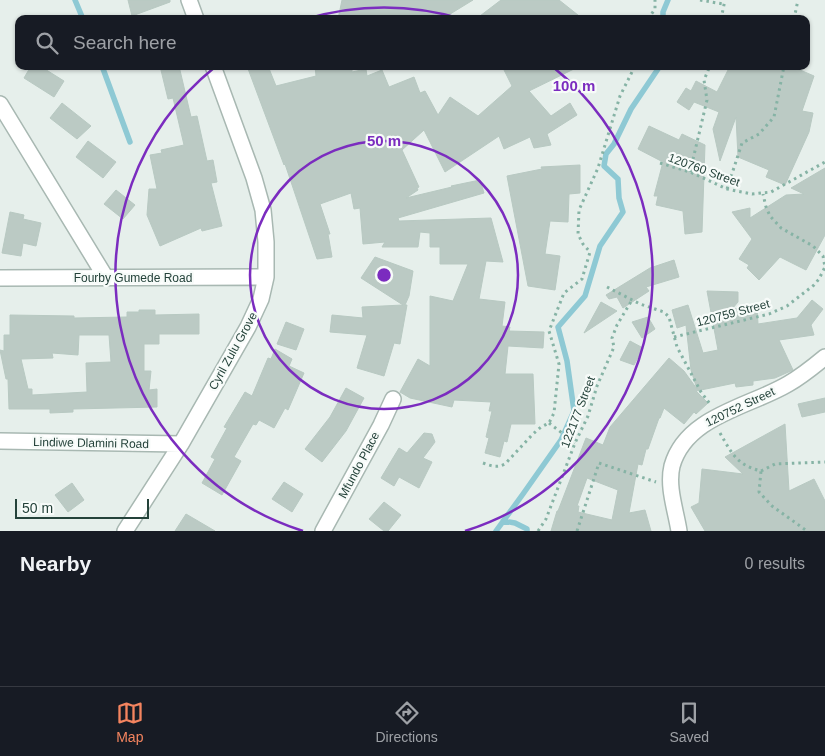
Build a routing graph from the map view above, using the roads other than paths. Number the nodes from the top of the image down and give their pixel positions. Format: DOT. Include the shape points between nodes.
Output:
graph roads {
  1 [pos="189,0"];
  2 [pos="195,15"];
  3 [pos="214,70"];
  4 [pos="0,104"];
  5 [pos="266,277"];
  6 [pos="0,278"];
  7 [pos="106,278"];
  8 [pos="825,357"];
  9 [pos="393,399"];
  10 [pos="0,441"];
  11 [pos="181,444"];
  12 [pos="125,531"];
  13 [pos="323,531"];
  14 [pos="679,531"];
  1 -- 2 [label="street"];
  3 -- 5 [label="street, Cyril Zulu Grove" via="263,210"];
  4 -- 7 [label="street"];
  5 -- 7 [label="street, Fourby Gumede Road"];
  5 -- 11 [label="street, Cyril Zulu Grove" via="261,299 248,327"];
  6 -- 7 [label="street, Fourby Gumede Road"];
  8 -- 14 [label="street, 120752 Street" via="787,385 713,419 682,445 672,466 671,487"];
  9 -- 13 [label="street, Mfundo Place"];
  10 -- 11 [label="street, Lindiwe Dlamini Road"];
  11 -- 12 [label="street, Cyril Zulu Grove"];
}
